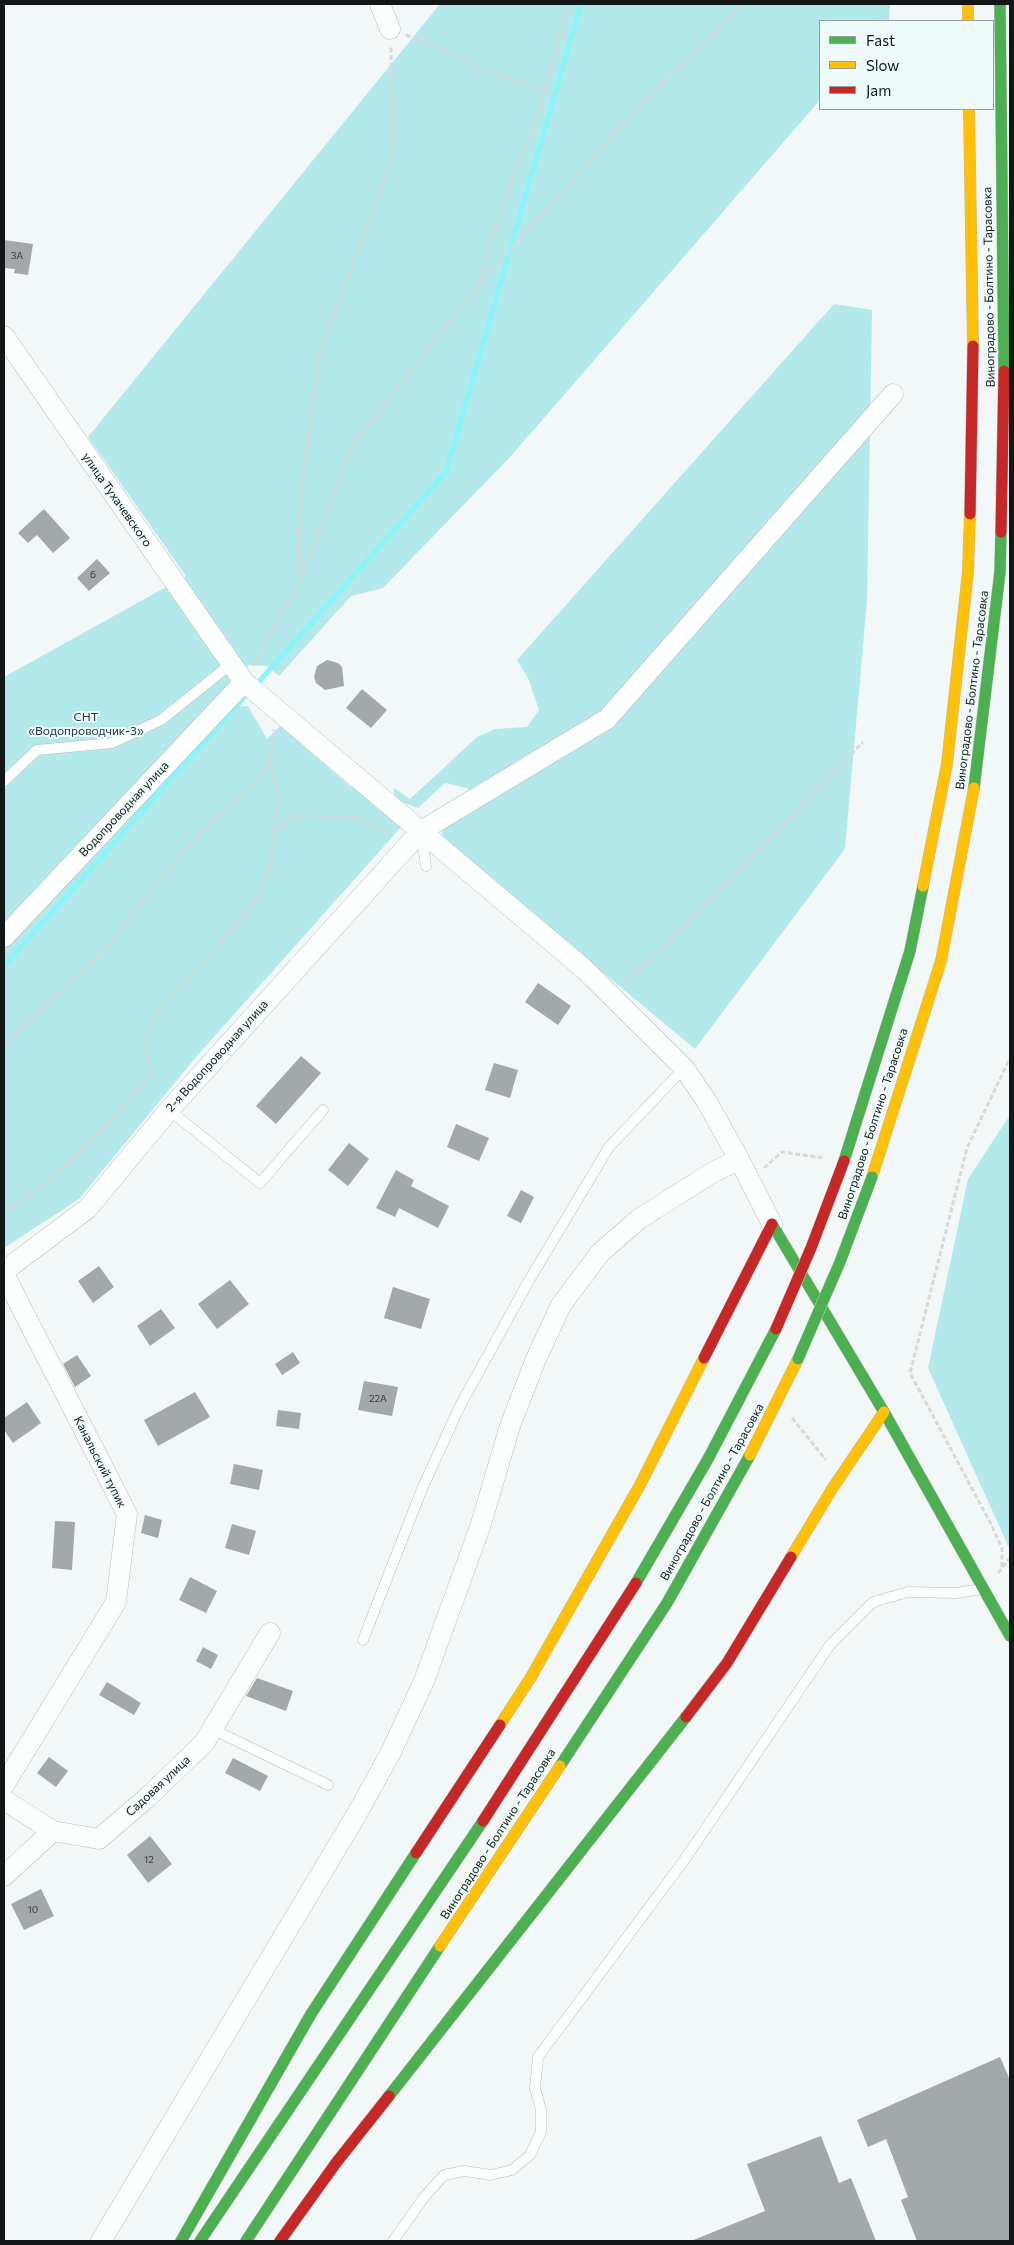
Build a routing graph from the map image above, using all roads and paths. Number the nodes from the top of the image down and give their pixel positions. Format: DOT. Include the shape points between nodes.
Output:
graph roads {
  1 [pos="380,4"];
  2 [pos="566,4"];
  3 [pos="744,4"];
  4 [pos="968,4"];
  5 [pos="1000,4"];
  6 [pos="968,20"];
  7 [pos="390,29"];
  8 [pos="544,90"];
  9 [pos="969,110"];
  10 [pos="477,289"];
  11 [pos="4,336"];
  12 [pos="893,394"];
  13 [pos="300,581"];
  14 [pos="231,664"];
  15 [pos="244,682"];
  16 [pos="276,707"];
  17 [pos="863,742"];
  18 [pos="270,760"];
  19 [pos="4,781"];
  20 [pos="419,833"];
  21 [pos="274,834"];
  22 [pos="426,866"];
  23 [pos="4,937"];
  24 [pos="609,993"];
  25 [pos="4,1045"];
  26 [pos="1010,1058"];
  27 [pos="684,1068"];
  28 [pos="169,1110"];
  29 [pos="323,1110"];
  30 [pos="738,1159"];
  31 [pos="844,1162"];
  32 [pos="750,1180"];
  33 [pos="4,1212"];
  34 [pos="772,1224"];
  35 [pos="4,1273"];
  36 [pos="778,1400"];
  37 [pos="884,1412"];
  38 [pos="827,1461"];
  39 [pos="1002,1567"];
  40 [pos="983,1589"];
  41 [pos="270,1633"];
  42 [pos="1010,1636"];
  43 [pos="363,1640"];
  44 [pos="212,1728"];
  45 [pos="4,1785"];
  46 [pos="328,1785"];
  47 [pos="4,1800"];
  48 [pos="53,1831"];
  49 [pos="4,1876"];
  50 [pos="101,2241"];
  51 [pos="181,2241"];
  52 [pos="200,2241"];
  53 [pos="246,2241"];
  54 [pos="280,2241"];
  55 [pos="393,2241"];
  1 -- 7 [label="street"];
  2 -- 8 [label="path"];
  3 -- 10 [label="path" via="654,92"];
  4 -- 6 [label="main road"];
  5 -- 36 [label="main road, Виноградово - Болтино - Тарасовка, bridge" via="1004,376 1000,572 978,769 940,961 872,1177 840,1262"];
  7 -- 8 [label="path" via="444,50 477,68"];
  7 -- 13 [label="path" via="392,159 320,352 299,504"];
  8 -- 10 [label="path" via="534,128 492,236"];
  9 -- 31 [label="main road, Виноградово - Болтино - Тарасовка" via="974,384 968,562 948,764 910,951"];
  10 -- 13 [label="path" via="352,446"];
  11 -- 14 [label="street, улица Тухачевского"];
  12 -- 20 [label="street, 2-я Водопроводная улица" via="607,719"];
  13 -- 15 [label="path"];
  14 -- 15 [label="street, улица Тухачевского"];
  14 -- 19 [label="lane" via="161,720 112,743 37,750"];
  15 -- 16 [label="street, улица Тухачевского"];
  15 -- 23 [label="street, Водопроводная улица"];
  16 -- 18 [label="path"];
  16 -- 20 [label="street, улица Тухачевского"];
  17 -- 24 [label="path" via="665,946"];
  18 -- 21 [label="path" via="278,798"];
  18 -- 25 [label="path" via="254,784 210,824 163,876 106,948"];
  20 -- 21 [label="path" via="379,830 357,817 292,816"];
  20 -- 22 [label="lane"];
  20 -- 24 [label="street, улица Тухачевского"];
  20 -- 28 [label="street, 2-я Водопроводная улица"];
  21 -- 33 [label="path" via="272,866 256,900 216,951 158,1011 144,1040 150,1075 95,1138 34,1193"];
  24 -- 27 [label="street, улица Тухачевского"];
  26 -- 39 [label="path" via="967,1148 910,1373 990,1522 1002,1548"];
  27 -- 30 [label="street, улица Тухачевского"];
  27 -- 43 [label="lane" via="609,1147 527,1284 460,1406 422,1489"];
  28 -- 29 [label="lane" via="260,1183"];
  28 -- 35 [label="street, 2-я Водопроводная улица" via="87,1209"];
  30 -- 32 [label="street, улица Тухачевского"];
  30 -- 50 [label="street" via="639,1220 600,1253 561,1305 510,1426 480,1527 424,1681 391,1752"];
  31 -- 32 [label="path" via="782,1152"];
  31 -- 52 [label="main road, Виноградово - Болтино - Тарасовка, bridge" via="776,1329 708,1459 637,1582 483,1821"];
  32 -- 34 [label="street, улица Тухачевского"];
  34 -- 37 [label="main road"];
  34 -- 51 [label="main road" via="640,1485 531,1677 312,2014"];
  35 -- 45 [label="street, Канальский тупик" via="127,1514 116,1602"];
  36 -- 38 [label="path"];
  36 -- 53 [label="main road, Виноградово - Болтино - Тарасовка" via="738,1479 667,1603"];
  37 -- 40 [label="main road"];
  37 -- 54 [label="main road" via="832,1489 727,1663 636,1784 336,2163"];
  40 -- 42 [label="main road"];
  40 -- 55 [label="lane" via="956,1593 908,1592 873,1602 830,1645 685,1859 538,2057 535,2088 541,2110 541,2132 530,2155 512,2170 491,2175 464,2171 444,2175"];
  41 -- 44 [label="street, Садовая улица"];
  44 -- 46 [label="lane"];
  44 -- 48 [label="street, Садовая улица" via="204,1743 99,1839"];
  47 -- 48 [label="street"];
  48 -- 49 [label="street"];
}
